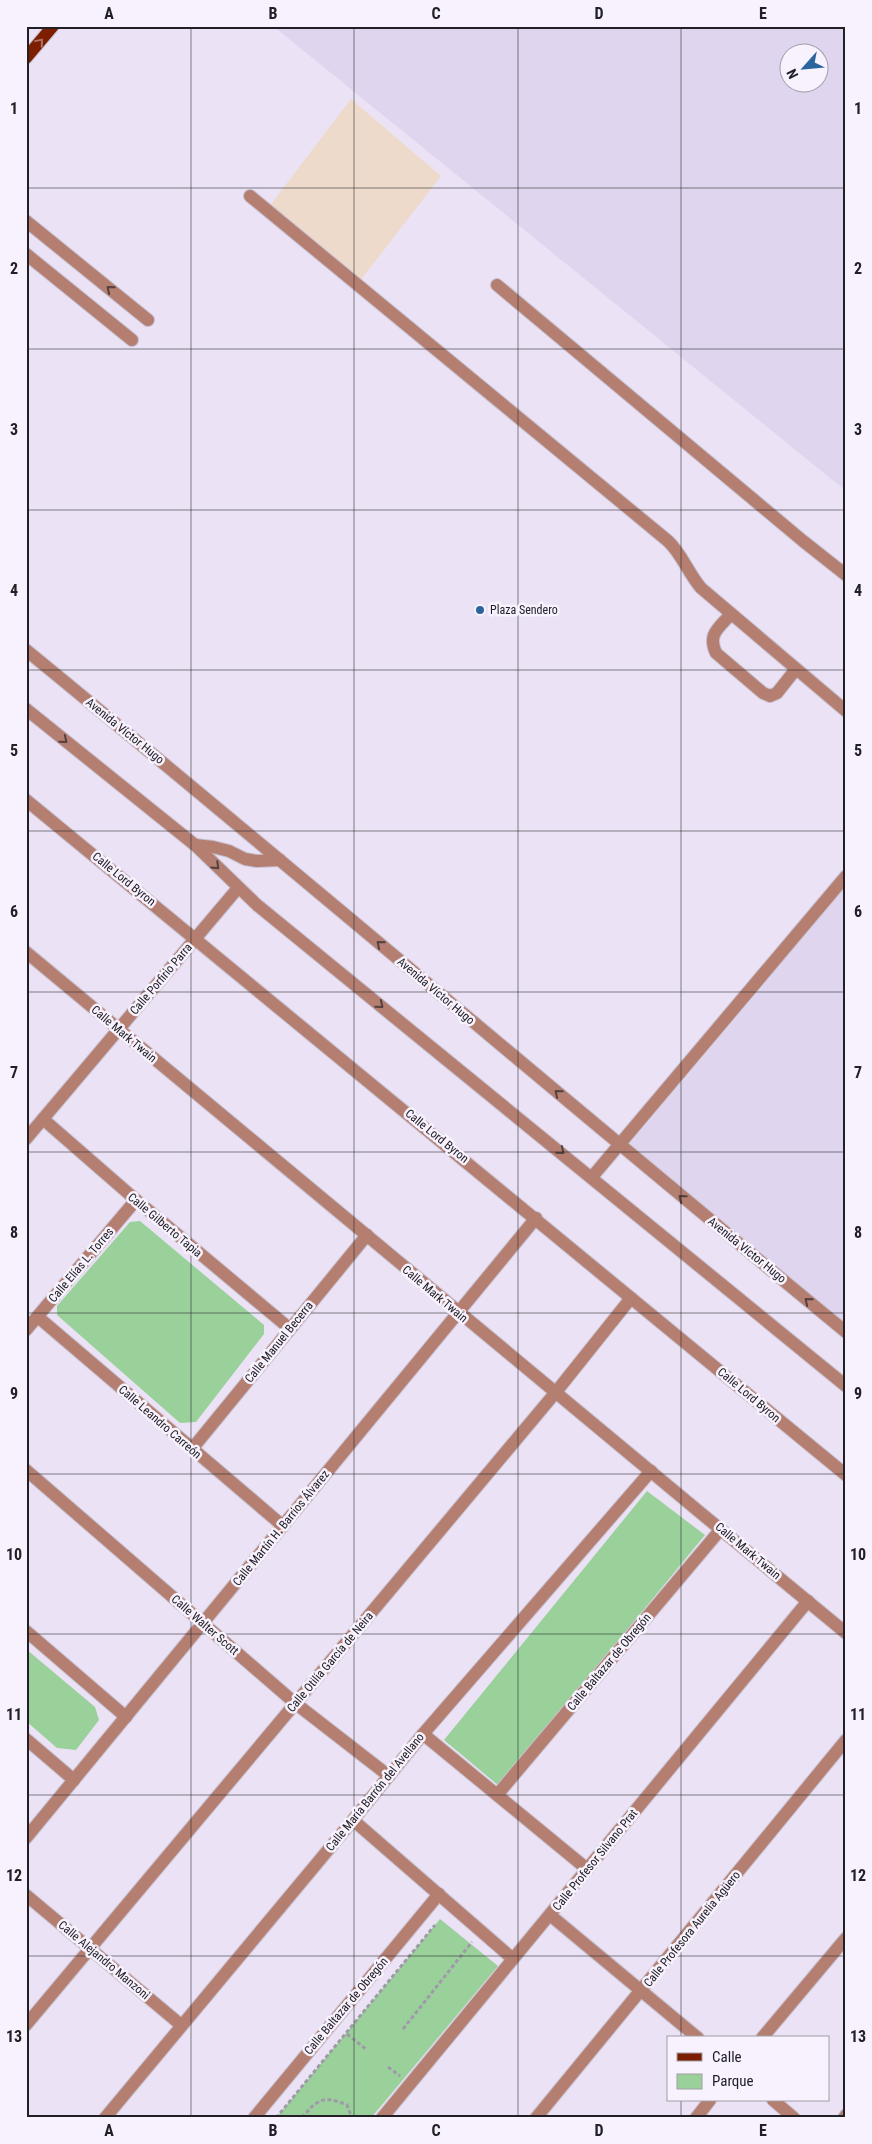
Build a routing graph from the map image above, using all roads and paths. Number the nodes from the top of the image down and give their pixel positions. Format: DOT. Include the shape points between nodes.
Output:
graph roads {
  1 [pos="53,26"];
  2 [pos="26,58"];
  3 [pos="250,196"];
  4 [pos="26,221"];
  5 [pos="26,254"];
  6 [pos="497,285"];
  7 [pos="148,320"];
  8 [pos="132,340"];
  9 [pos="846,575"];
  10 [pos="731,614"];
  11 [pos="26,650"];
  12 [pos="796,669"];
  13 [pos="26,709"];
  14 [pos="846,711"];
  15 [pos="26,800"];
  16 [pos="195,845"];
  17 [pos="280,860"];
  18 [pos="846,876"];
  19 [pos="238,888"];
  20 [pos="196,938"];
  21 [pos="26,952"];
  22 [pos="119,1030"];
  23 [pos="43,1119"];
  24 [pos="26,1139"];
  25 [pos="620,1144"];
  26 [pos="592,1177"];
  27 [pos="136,1200"];
  28 [pos="536,1218"];
  29 [pos="367,1235"];
  30 [pos="631,1298"];
  31 [pos="458,1313"];
  32 [pos="38,1317"];
  33 [pos="289,1328"];
  34 [pos="26,1330"];
  35 [pos="846,1332"];
  36 [pos="846,1386"];
  37 [pos="556,1392"];
  38 [pos="192,1450"];
  39 [pos="26,1470"];
  40 [pos="651,1471"];
  41 [pos="846,1475"];
  42 [pos="284,1526"];
  43 [pos="721,1529"];
  44 [pos="808,1602"];
  45 [pos="203,1624"];
  46 [pos="26,1631"];
  47 [pos="846,1633"];
  48 [pos="295,1703"];
  49 [pos="126,1717"];
  50 [pos="423,1734"];
  51 [pos="26,1739"];
  52 [pos="846,1740"];
  53 [pos="388,1776"];
  54 [pos="74,1780"];
  55 [pos="497,1795"];
  56 [pos="353,1820"];
  57 [pos="26,1838"];
  58 [pos="587,1869"];
  59 [pos="439,1894"];
  60 [pos="26,1895"];
  61 [pos="550,1914"];
  62 [pos="440,1918"];
  63 [pos="846,1938"];
  64 [pos="478,1948"];
  65 [pos="90,1949"];
  66 [pos="513,1959"];
  67 [pos="642,1991"];
  68 [pos="26,2025"];
  69 [pos="181,2025"];
  70 [pos="403,2029"];
  71 [pos="347,2034"];
  72 [pos="696,2036"];
  73 [pos="764,2036"];
  74 [pos="367,2050"];
  75 [pos="708,2102"];
  76 [pos="775,2102"];
  77 [pos="105,2118"];
  78 [pos="254,2118"];
  79 [pos="276,2118"];
  80 [pos="302,2118"];
  81 [pos="352,2118"];
  82 [pos="382,2118"];
  83 [pos="536,2118"];
  84 [pos="696,2118"];
  85 [pos="794,2118"];
  2 -- 1 [label="main road, one-way"];
  3 -- 10 [label="street" via="668,540 691,578"];
  7 -- 4 [label="street, one-way"];
  5 -- 8 [label="street"];
  6 -- 9 [label="street"];
  10 -- 12 [label="street"];
  10 -- 12 [label="street" via="712,637 711,645 763,693 770,696 776,693"];
  11 -- 17 [label="street, Avenida Víctor Hugo"];
  12 -- 14 [label="street"];
  13 -- 16 [label="street, one-way"];
  15 -- 20 [label="street, Calle Lord Byron"];
  16 -- 17 [label="street" via="212,846 245,859"];
  16 -- 19 [label="street, one-way"];
  25 -- 17 [label="street, Avenida Víctor Hugo, one-way"];
  18 -- 25 [label="street"];
  19 -- 20 [label="street, Calle Porfirio Parra"];
  19 -- 26 [label="street, one-way"];
  20 -- 22 [label="street, Calle Porfirio Parra"];
  20 -- 28 [label="street, Calle Lord Byron"];
  21 -- 22 [label="street, Calle Mark Twain"];
  22 -- 23 [label="street, Calle Porfirio Parra"];
  22 -- 29 [label="street, Calle Mark Twain"];
  23 -- 24 [label="street, Calle Porfirio Parra"];
  23 -- 27 [label="street, Calle Gilberto Tapia"];
  25 -- 26 [label="street"];
  35 -- 25 [label="street, Avenida Víctor Hugo, one-way"];
  26 -- 36 [label="street"];
  27 -- 32 [label="street, Calle Elías L. Torres"];
  27 -- 33 [label="street, Calle Gilberto Tapia"];
  28 -- 30 [label="street, Calle Lord Byron"];
  28 -- 31 [label="street, Calle Martín H. Barrios Álvarez"];
  29 -- 31 [label="street, Calle Mark Twain"];
  29 -- 33 [label="street, Calle Manuel Becerra"];
  30 -- 37 [label="street, Calle Otilia García de Neira"];
  30 -- 41 [label="street, Calle Lord Byron"];
  31 -- 37 [label="street, Calle Mark Twain"];
  31 -- 42 [label="street, Calle Martín H. Barrios Álvarez"];
  32 -- 34 [label="street, Calle Elías L. Torres"];
  32 -- 38 [label="street, Calle Leandro Carreón"];
  33 -- 38 [label="street, Calle Manuel Becerra"];
  37 -- 40 [label="street, Calle Mark Twain"];
  37 -- 48 [label="street, Calle Otilia García de Neira"];
  38 -- 42 [label="street, Calle Leandro Carreón"];
  39 -- 45 [label="street, Calle Walter Scott"];
  40 -- 43 [label="street, Calle Mark Twain"];
  40 -- 50 [label="street, Calle María Barrón del Avellano"];
  42 -- 45 [label="street, Calle Martín H. Barrios Álvarez"];
  43 -- 44 [label="street, Calle Mark Twain"];
  43 -- 55 [label="street, Calle Baltazar de Obregón"];
  44 -- 47 [label="street, Calle Mark Twain"];
  44 -- 58 [label="street, Calle Profesor Silvano Prat"];
  45 -- 48 [label="street, Calle Walter Scott"];
  45 -- 49 [label="street, Calle Martín H. Barrios Álvarez"];
  46 -- 49 [label="street"];
  48 -- 53 [label="street, Calle Walter Scott"];
  48 -- 65 [label="street, Calle Otilia García de Neira"];
  49 -- 54 [label="street, Calle Martín H. Barrios Álvarez"];
  50 -- 53 [label="street, Calle María Barrón del Avellano"];
  50 -- 55 [label="street"];
  51 -- 54 [label="street"];
  52 -- 67 [label="street, Calle Profesora Aurelia Agüero"];
  53 -- 56 [label="street, Calle María Barrón del Avellano"];
  54 -- 57 [label="street, Calle Martín H. Barrios Álvarez"];
  55 -- 58 [label="street"];
  56 -- 59 [label="street"];
  56 -- 69 [label="street, Calle María Barrón del Avellano"];
  58 -- 61 [label="street, Calle Profesor Silvano Prat"];
  59 -- 66 [label="street"];
  59 -- 78 [label="street, Calle Baltazar de Obregón"];
  60 -- 65 [label="street, Calle Alejandro Manzoni"];
  61 -- 66 [label="street, Calle Profesor Silvano Prat"];
  61 -- 67 [label="street"];
  62 -- 71 [label="path"];
  63 -- 73 [label="street"];
  64 -- 70 [label="path" via="472,1942"];
  65 -- 68 [label="street, Calle Otilia García de Neira"];
  65 -- 69 [label="street, Calle Alejandro Manzoni"];
  66 -- 82 [label="street, Calle Profesor Silvano Prat"];
  67 -- 72 [label="street"];
  67 -- 83 [label="street, Calle Profesora Aurelia Agüero"];
  69 -- 77 [label="street, Calle María Barrón del Avellano"];
  71 -- 74 [label="path"];
  71 -- 79 [label="path"];
  75 -- 84 [label="street"];
  76 -- 85 [label="street"];
  80 -- 81 [label="path" via="314,2103 325,2099 346,2105"];
}
